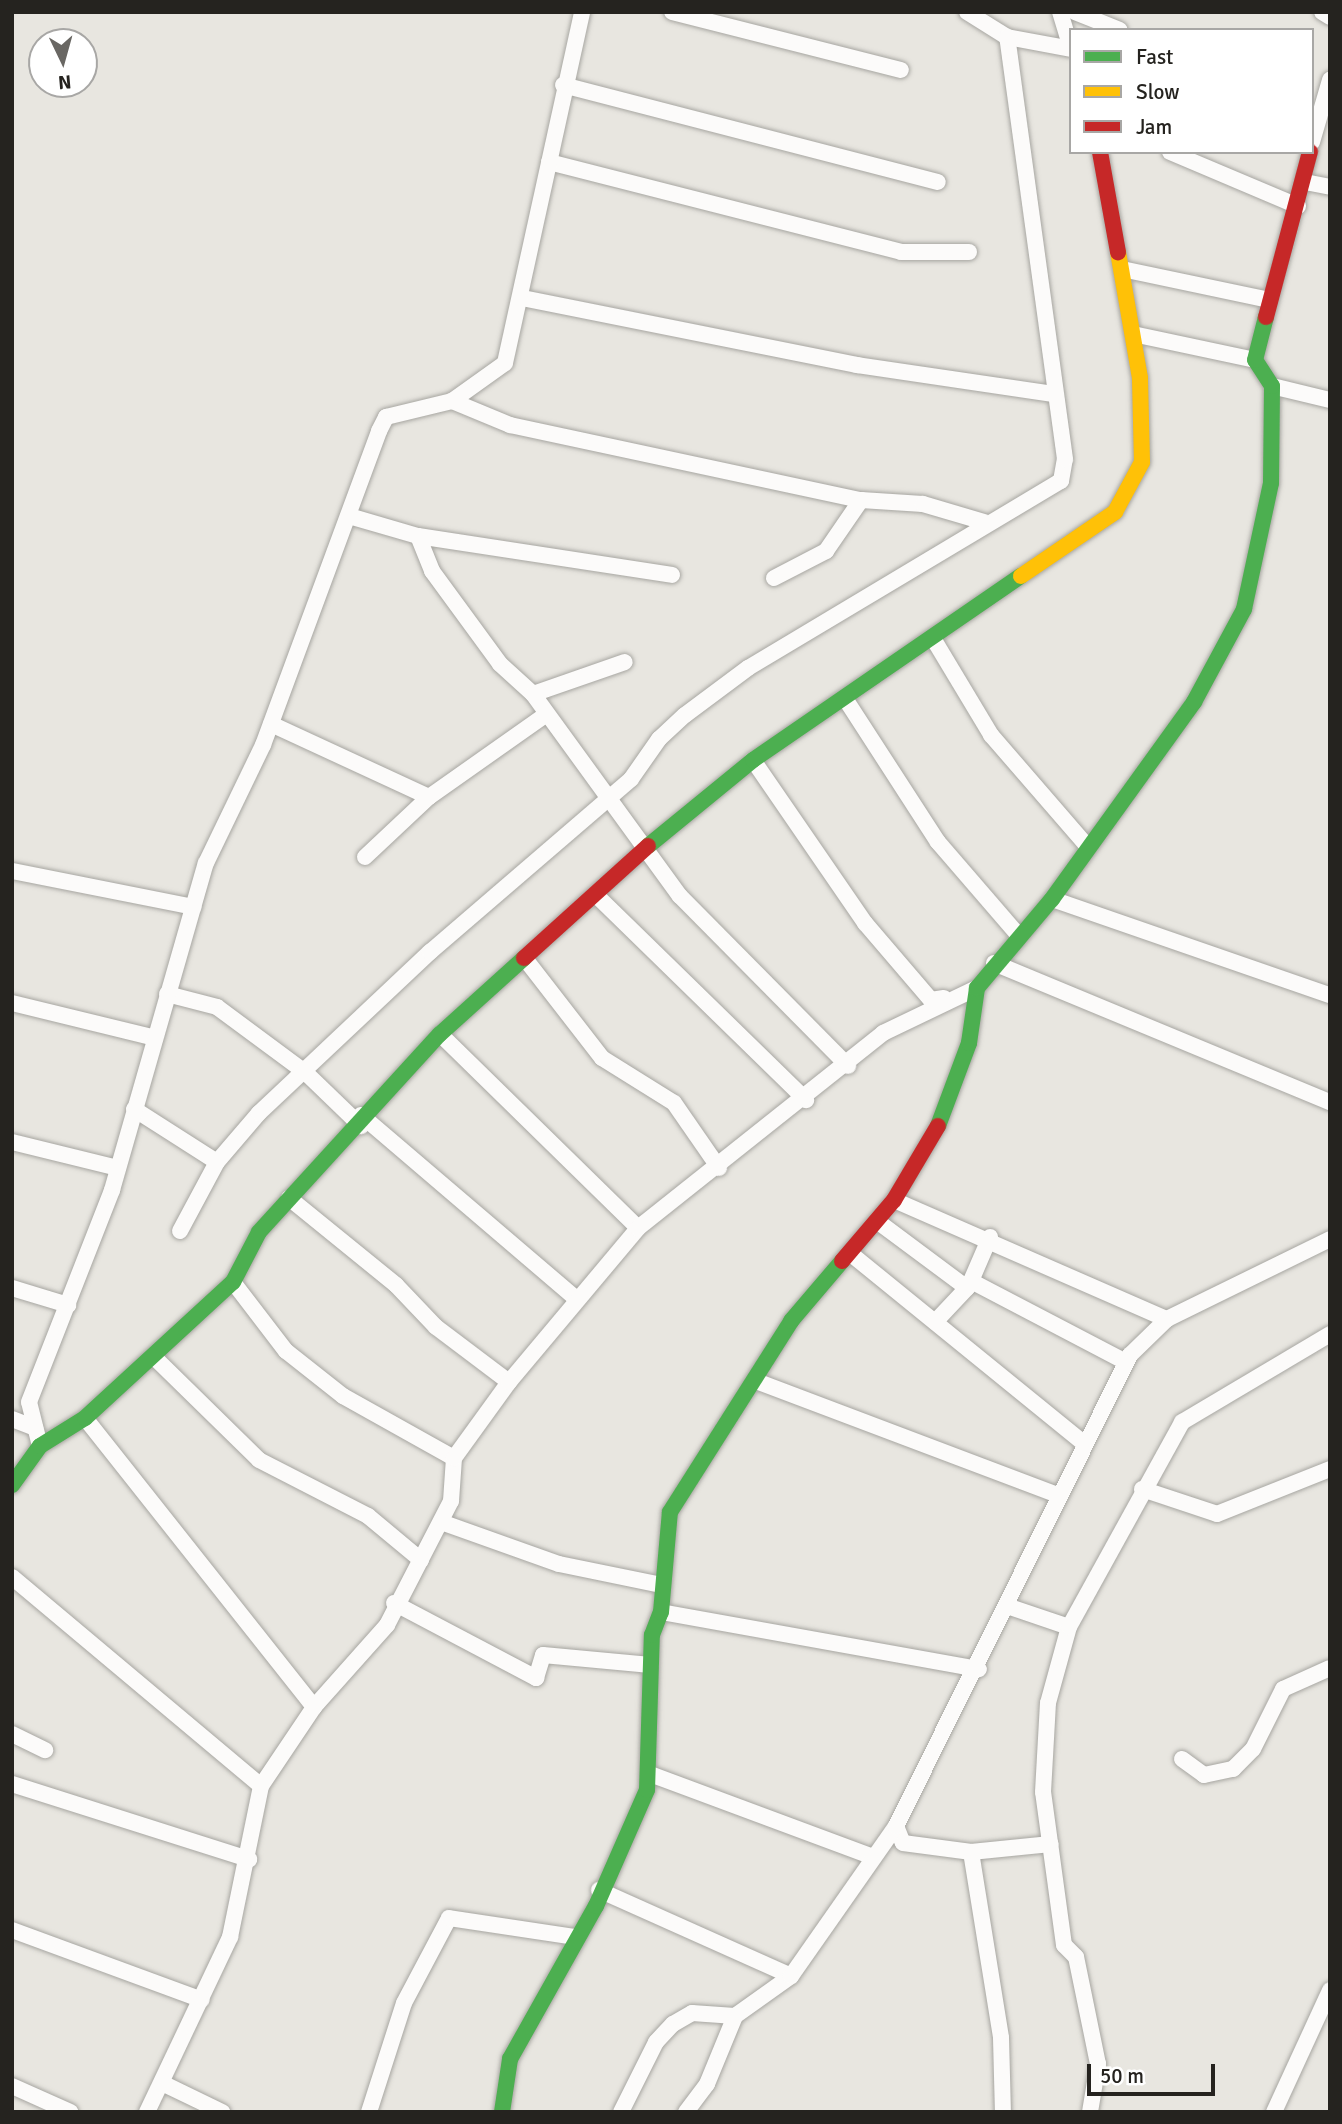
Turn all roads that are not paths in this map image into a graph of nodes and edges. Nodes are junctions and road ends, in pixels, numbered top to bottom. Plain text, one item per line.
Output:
1 (582, 12) edge
2 (672, 12) edge
3 (967, 12) edge
4 (1060, 12) edge
5 (1074, 12) edge
6 (1322, 12) edge
7 (1330, 17) edge
8 (1116, 28) edge
9 (1007, 37) junction
10 (1069, 41) edge
11 (1069, 48) edge
12 (901, 69) dead end
13 (1330, 80) edge
14 (563, 85) junction
15 (1315, 110) edge
16 (1100, 154) edge
17 (1175, 154) edge
18 (1310, 154) edge
19 (549, 162) junction
20 (938, 182) dead end
21 (1305, 182) junction
22 (1330, 187) edge
23 (1298, 206) junction
24 (969, 252) dead end
25 (1122, 269) junction
26 (522, 298) junction
27 (1269, 300) junction
28 (1133, 334) junction
29 (1255, 360) junction
30 (1272, 386) junction
31 (1054, 394) junction
32 (1330, 400) edge
33 (452, 401) junction
34 (861, 499) junction
35 (349, 516) junction
36 (984, 523) junction
37 (418, 536) junction
38 (672, 575) dead end
39 (774, 578) dead end
40 (934, 640) junction
41 (625, 662) dead end
42 (533, 694) junction
43 (846, 700) junction
44 (544, 716) junction
45 (271, 724) junction
46 (753, 760) junction
47 (429, 797) junction
48 (607, 798) junction
49 (1088, 846) junction
50 (644, 849) junction
51 (365, 857) dead end
52 (12, 871) edge
53 (598, 897) junction
54 (1052, 899) junction
55 (193, 907) junction
56 (1019, 936) junction
57 (526, 960) junction
58 (993, 963) junction
59 (976, 988) junction
60 (167, 994) junction
61 (1330, 995) edge
62 (952, 998) junction
63 (12, 1003) edge
64 (440, 1034) junction
65 (151, 1037) junction
66 (848, 1066) junction
67 (306, 1072) junction
68 (806, 1100) junction
69 (1330, 1101) edge
70 (134, 1109) junction
71 (361, 1120) junction
72 (12, 1142) edge
73 (217, 1162) junction
74 (118, 1168) junction
75 (719, 1168) junction
76 (289, 1198) junction
77 (894, 1200) junction
78 (877, 1221) junction
79 (638, 1228) junction
80 (180, 1231) dead end
81 (990, 1237) junction
82 (1330, 1239) edge
83 (851, 1254) junction
84 (233, 1282) junction
85 (969, 1285) junction
86 (12, 1288) edge
87 (575, 1298) junction
88 (68, 1305) junction
89 (1167, 1320) junction
90 (935, 1322) junction
91 (1330, 1334) edge
92 (154, 1357) junction
93 (1126, 1362) junction
94 (756, 1381) junction
95 (509, 1382) junction
96 (85, 1418) junction
97 (12, 1419) edge
98 (35, 1428) junction
99 (1082, 1442) junction
100 (40, 1446) junction
101 (454, 1458) junction
102 (1330, 1469) edge
103 (12, 1485) edge
104 (1142, 1489) junction
105 (1060, 1496) junction
106 (441, 1522) junction
107 (421, 1560) junction
108 (12, 1577) edge
109 (661, 1585) junction
110 (394, 1603) junction
111 (1007, 1606) junction
112 (661, 1612) junction
113 (1069, 1627) junction
114 (651, 1665) junction
115 (1330, 1668) edge
116 (979, 1669) junction
117 (314, 1707) junction
118 (12, 1734) edge
119 (45, 1750) dead end
120 (1182, 1759) dead end
121 (650, 1774) junction
122 (12, 1784) edge
123 (261, 1786) junction
124 (895, 1826) junction
125 (1051, 1844) junction
126 (971, 1853) junction
127 (871, 1856) junction
128 (249, 1859) junction
129 (599, 1890) junction
130 (12, 1930) edge
131 (575, 1937) junction
132 (791, 1976) junction
133 (1330, 1990) edge
134 (202, 2000) junction
135 (735, 2016) junction
136 (162, 2082) junction
137 (12, 2086) edge
138 (69, 2112) edge
139 (147, 2112) edge
140 (222, 2112) edge
141 (369, 2112) edge
142 (502, 2112) edge
143 (621, 2112) edge
144 (686, 2112) edge
145 (1003, 2112) edge
146 (1090, 2112) edge
147 (1274, 2112) edge

1 - 14 street
2 - 12 street
3 - 9 street
4 - 10 street
5 - 8 street
6 - 7 street
9 - 11 street
9 - 31 street
13 - 15 street
14 - 19 street
14 - 20 street
16 - 25 street
17 - 23 street
18 - 21 street
19 - 24 street
19 - 26 street
21 - 22 street
21 - 23 street
23 - 27 street
25 - 27 street
25 - 28 street
26 - 31 street
26 - 33 street
27 - 29 street
28 - 29 street
28 - 40 street
29 - 30 street
30 - 32 street
30 - 49 street
31 - 36 street
33 - 34 street
33 - 35 street
34 - 36 street
34 - 39 street
35 - 37 street
35 - 45 street
36 - 48 street
37 - 38 street
37 - 42 street
40 - 43 street
40 - 49 street
41 - 42 street
42 - 44 street
43 - 46 street
43 - 56 street
44 - 47 street
44 - 48 street
45 - 47 street
45 - 55 street
46 - 50 street
46 - 62 street
47 - 51 street
48 - 50 street
48 - 67 street
49 - 54 street
50 - 53 street
50 - 66 street
52 - 55 street
53 - 57 street
53 - 68 street
54 - 56 street
54 - 61 street
55 - 60 street
56 - 58 street
57 - 64 street
57 - 75 street
58 - 59 street
58 - 69 street
59 - 62 street
59 - 77 street
60 - 65 street
60 - 67 street
62 - 66 street
63 - 65 street
64 - 71 street
64 - 79 street
65 - 70 street
66 - 68 street
67 - 71 street
67 - 73 street
68 - 75 street
70 - 73 street
70 - 74 street
71 - 76 street
71 - 87 street
72 - 74 street
73 - 80 street
74 - 88 street
75 - 79 street
76 - 84 street
76 - 95 street
77 - 78 street
77 - 81 street
78 - 83 street
78 - 85 street
79 - 87 street
81 - 85 street
81 - 89 street
82 - 89 street
83 - 90 street
83 - 94 street
84 - 92 street
84 - 101 street
85 - 90 street
85 - 93 street
86 - 88 street
87 - 95 street
88 - 98 street
89 - 93 street
90 - 99 street
91 - 104 street
92 - 96 street
92 - 107 street
93 - 99 street
94 - 105 street
94 - 109 street
95 - 101 street
96 - 100 street
96 - 117 street
97 - 98 street
98 - 100 street
99 - 105 street
100 - 103 street
101 - 106 street
102 - 104 street
104 - 113 street
105 - 111 street
106 - 107 street
106 - 109 street
107 - 110 street
108 - 123 street
109 - 112 street
110 - 114 street
110 - 117 street
111 - 113 street
111 - 116 street
112 - 114 street
112 - 116 street
113 - 125 street
114 - 121 street
115 - 120 street
116 - 124 street
117 - 123 street
118 - 119 street
121 - 127 street
121 - 129 street
122 - 128 street
123 - 128 street
124 - 126 street
124 - 127 street
125 - 126 street
125 - 146 street
126 - 145 street
127 - 132 street
128 - 134 street
129 - 131 street
129 - 132 street
130 - 134 street
131 - 141 street
131 - 142 street
132 - 135 street
133 - 147 street
134 - 136 street
135 - 143 street
135 - 144 street
136 - 139 street
136 - 140 street
137 - 138 street

